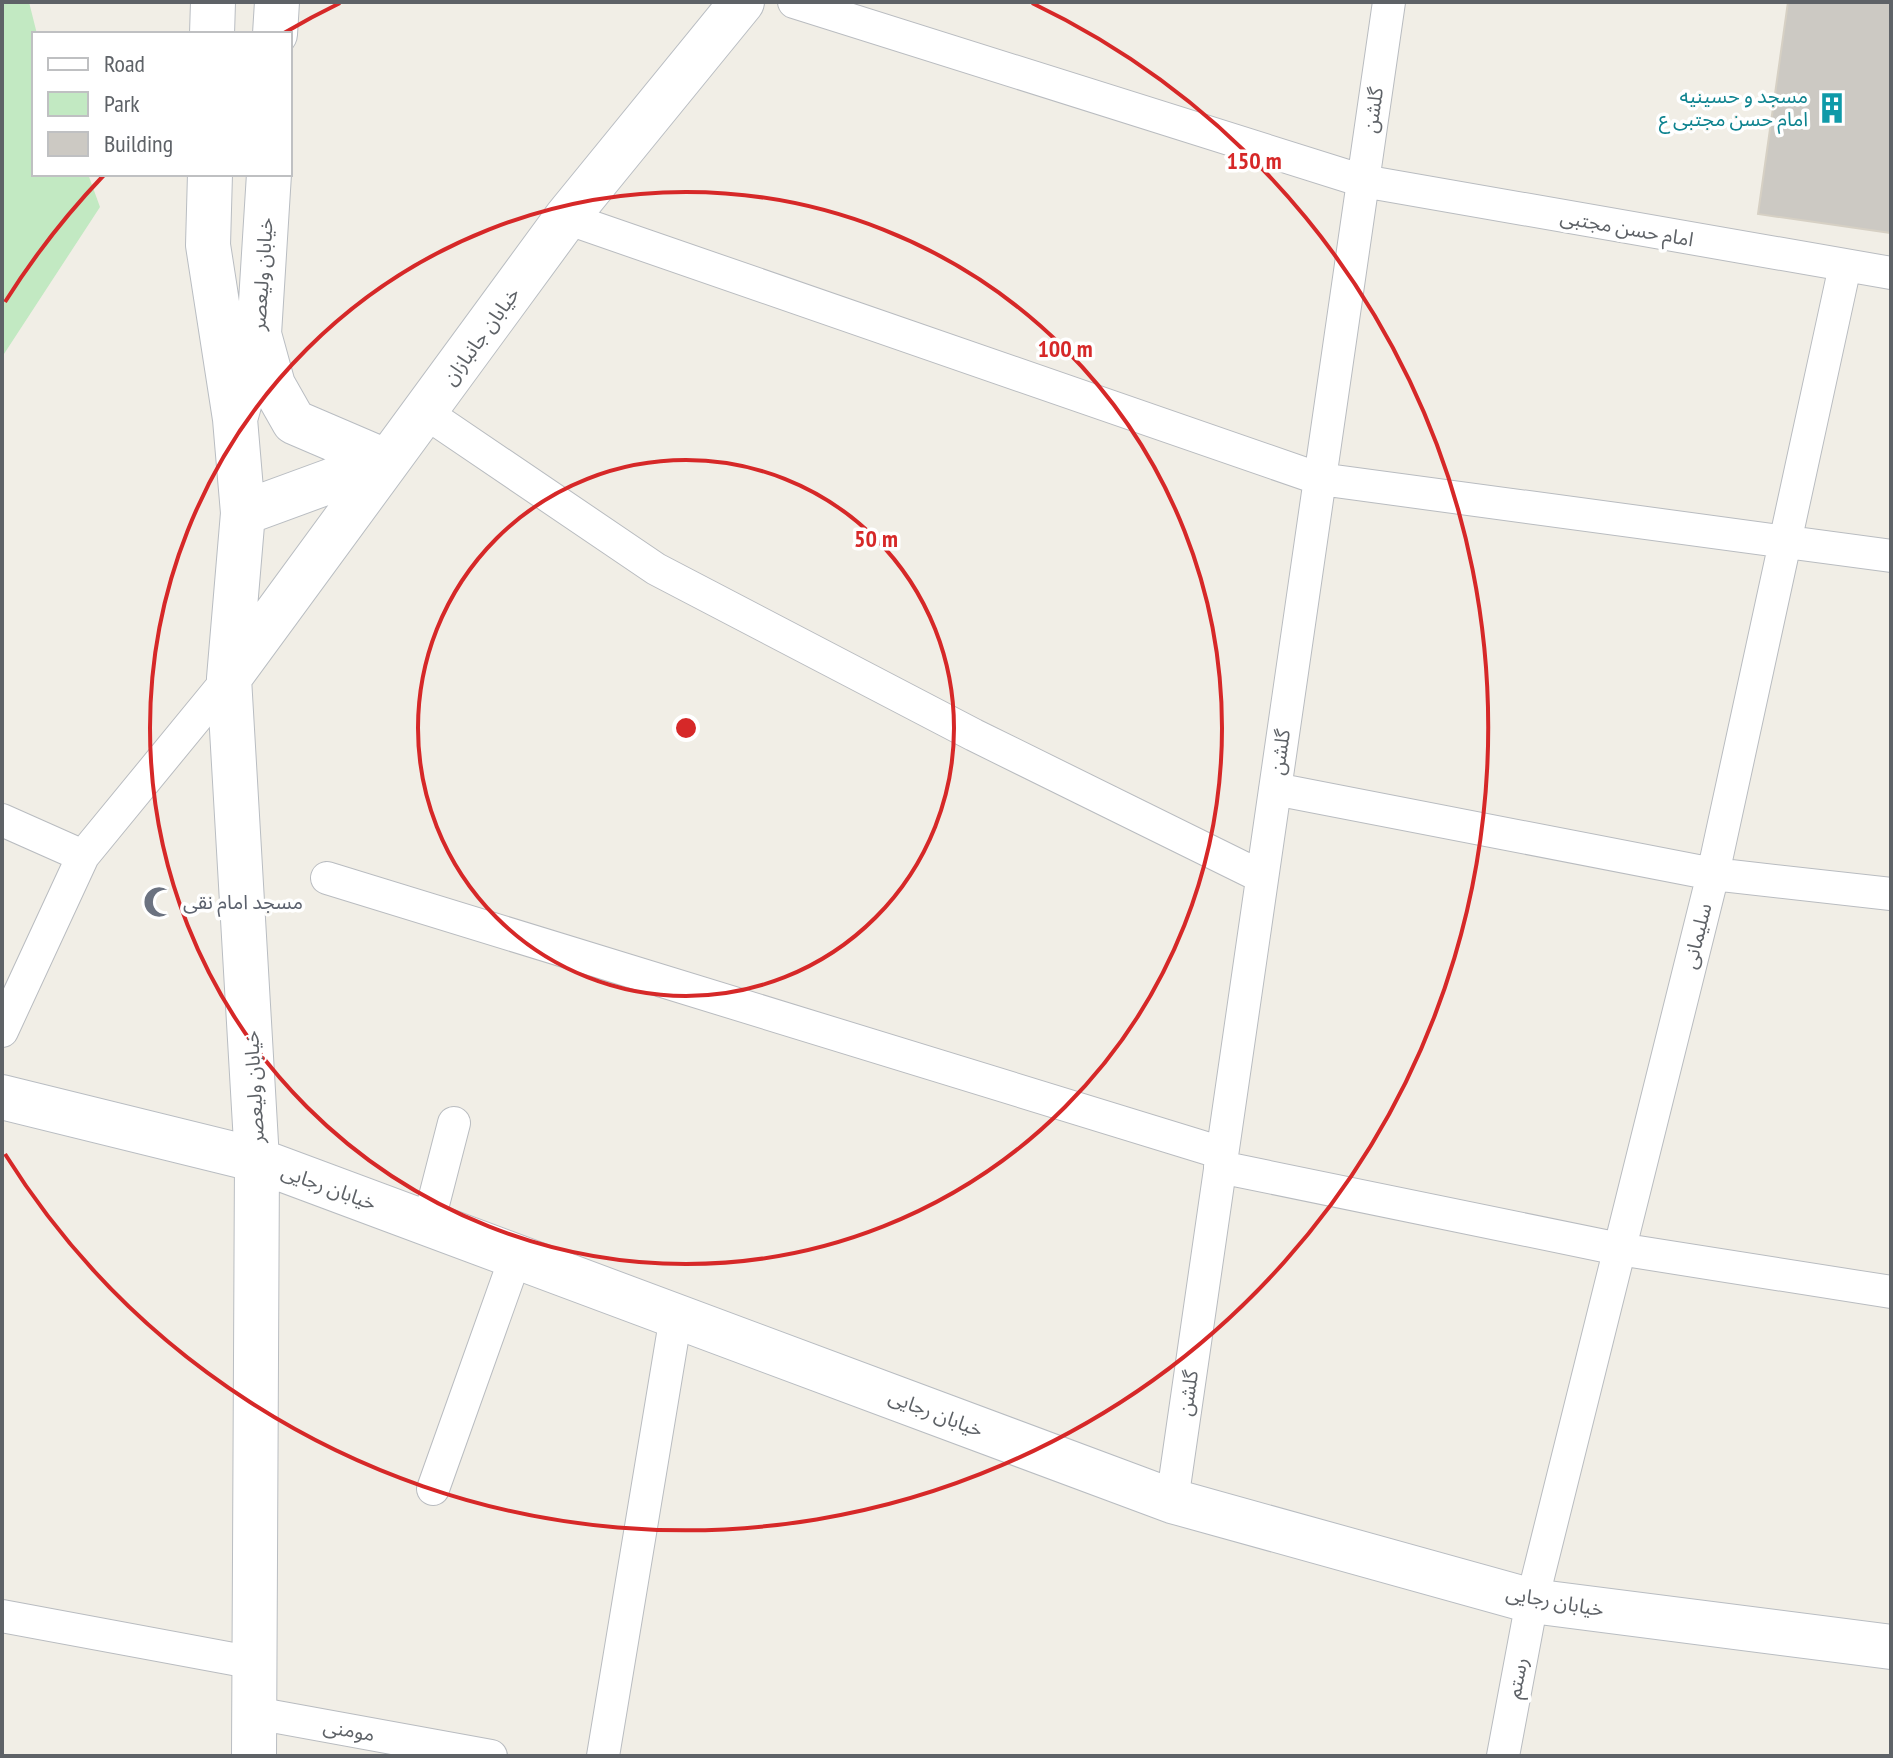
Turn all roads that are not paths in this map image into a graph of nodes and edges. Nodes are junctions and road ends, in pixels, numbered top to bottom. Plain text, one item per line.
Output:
1 (213, 2) edge
2 (277, 2) edge
3 (742, 2) edge
4 (794, 2) edge
5 (1389, 2) edge
6 (212, 32) edge
7 (275, 32) edge
8 (210, 176) edge
9 (269, 176) edge
10 (1363, 181) junction
11 (566, 218) junction
12 (1845, 266) junction
13 (1891, 273) edge
14 (259, 334) junction
15 (426, 413) junction
16 (235, 419) junction
17 (385, 461) junction
18 (1320, 479) junction
19 (243, 513) junction
20 (1786, 544) junction
21 (1891, 556) edge
22 (229, 678) junction
23 (1275, 789) junction
24 (2, 820) edge
25 (83, 856) junction
26 (1713, 874) junction
27 (1262, 877) junction
28 (327, 878) dead end
29 (1891, 894) edge
30 (2, 1031) edge
31 (2, 1097) edge
32 (454, 1123) dead end
33 (257, 1160) junction
34 (1221, 1160) junction
35 (428, 1224) junction
36 (1619, 1249) junction
37 (516, 1256) junction
38 (1891, 1292) edge
39 (676, 1316) junction
40 (433, 1489) dead end
41 (1172, 1501) junction
42 (1532, 1601) junction
43 (2, 1616) edge
44 (1891, 1647) edge
45 (255, 1663) junction
46 (255, 1713) junction
47 (254, 1756) edge
48 (491, 1756) edge
49 (603, 1756) edge
50 (1503, 1756) edge

1 - 6 street
2 - 7 street
3 - 11 street, خیابان جانبازان
4 - 10 street, امام حسن مجتبی
5 - 10 street, گلشن
8 - 16 street, خیابان ولیعصر
9 - 14 street, خیابان ولیعصر
10 - 12 street, امام حسن مجتبی
10 - 18 street, گلشن
11 - 15 street, خیابان جانبازان
11 - 18 street
12 - 13 street, امام حسن مجتبی
12 - 20 street, سلیمانی
14 - 16 street, خیابان ولیعصر
14 - 17 street
15 - 17 street, خیابان جانبازان
15 - 27 street
16 - 19 street, خیابان ولیعصر
17 - 19 street
17 - 22 street, خیابان جانبازان
18 - 20 street
18 - 23 street, گلشن
19 - 22 street, خیابان ولیعصر
20 - 21 street
20 - 26 street, سلیمانی
22 - 25 street
22 - 33 street, خیابان ولیعصر
23 - 26 street
23 - 27 street, گلشن
24 - 25 street
25 - 30 street
26 - 29 street
26 - 36 street, سلیمانی
27 - 34 street, گلشن
28 - 34 street
31 - 33 street, خیابان رجایی
32 - 35 street
33 - 35 street, خیابان رجایی
33 - 45 street, خیابان ولیعصر
34 - 36 street
34 - 41 street, گلشن
35 - 37 street, خیابان رجایی
36 - 38 street
36 - 42 street, سلیمانی
37 - 39 street, خیابان رجایی
37 - 40 street
39 - 41 street, خیابان رجایی
39 - 49 street
41 - 42 street, خیابان رجایی
42 - 44 street, خیابان رجایی
42 - 50 street, رستم
43 - 45 street
45 - 46 street, خیابان ولیعصر
46 - 47 street, خیابان ولیعصر
46 - 48 street, مومنی

